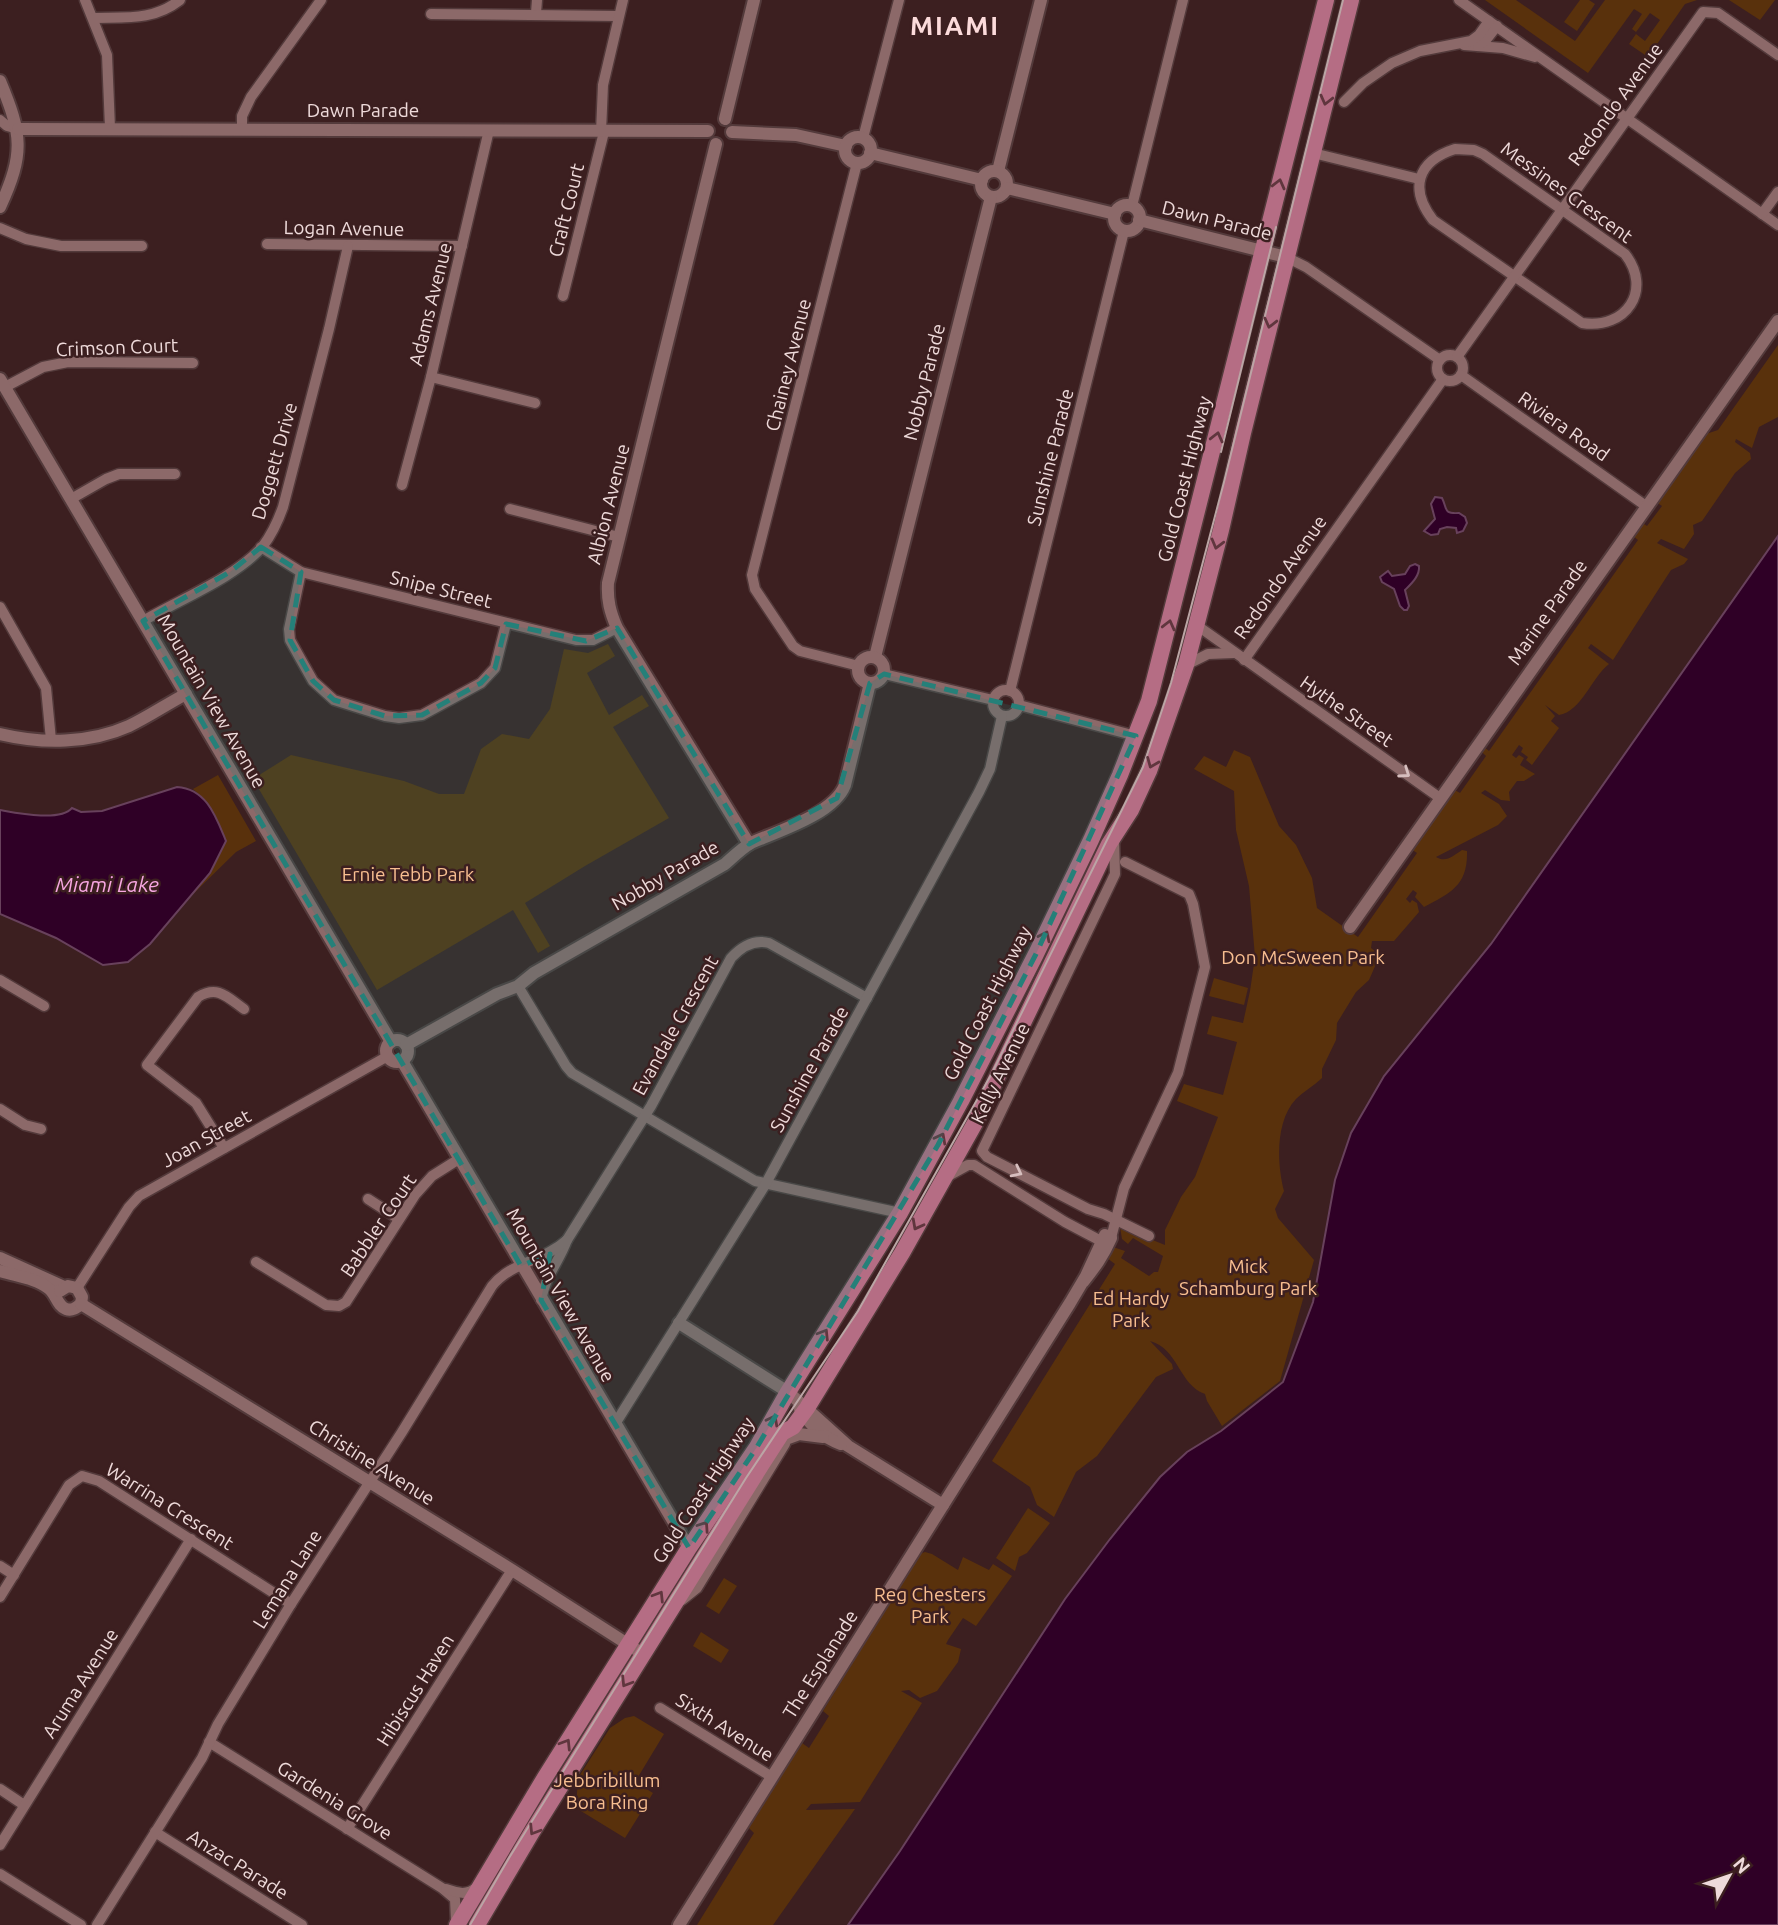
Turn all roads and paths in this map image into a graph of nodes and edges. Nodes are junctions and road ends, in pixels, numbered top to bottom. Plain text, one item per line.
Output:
1 (85, 0) edge
2 (180, 0) edge
3 (321, 0) edge
4 (537, 0) edge
5 (622, 0) edge
6 (754, 0) edge
7 (899, 0) edge
8 (1041, 0) edge
9 (1182, 0) edge
10 (1326, 0) edge
11 (1351, 0) edge
12 (1459, 0) edge
13 (536, 13) junction
14 (431, 14) dead end
15 (618, 16) junction
16 (93, 19) junction
17 (1493, 23) junction
18 (1460, 45) junction
19 (1478, 46) junction
20 (1778, 55) edge
21 (1553, 66) junction
22 (0, 81) edge
23 (1344, 102) dead end
24 (1628, 117) junction
25 (724, 119) junction
26 (0, 120) edge
27 (110, 128) junction
28 (18, 129) junction
29 (242, 129) junction
30 (489, 130) junction
31 (708, 131) junction
32 (603, 132) junction
33 (732, 132) junction
34 (863, 138) junction
35 (716, 144) junction
36 (845, 146) junction
37 (870, 153) junction
38 (1313, 153) junction
39 (857, 163) junction
40 (998, 171) junction
41 (1419, 179) junction
42 (982, 180) junction
43 (1007, 188) junction
44 (1778, 192) edge
45 (990, 197) junction
46 (1132, 206) junction
47 (0, 207) edge
48 (1561, 209) junction
49 (1115, 214) junction
50 (1762, 214) junction
51 (1139, 220) junction
52 (1778, 225) edge
53 (0, 228) edge
54 (1124, 231) junction
55 (267, 244) dead end
56 (142, 246) dead end
57 (348, 246) junction
58 (462, 246) junction
59 (1262, 251) junction
60 (1286, 257) junction
61 (1514, 277) junction
62 (563, 296) dead end
63 (1778, 321) edge
64 (1457, 358) junction
65 (1440, 360) junction
66 (193, 363) dead end
67 (1461, 375) junction
68 (430, 377) junction
69 (1443, 379) junction
70 (2, 383) edge
71 (535, 403) dead end
72 (175, 474) dead end
73 (402, 485) dead end
74 (71, 499) junction
75 (1646, 506) junction
76 (510, 509) dead end
77 (619, 537) junction
78 (261, 547) junction
79 (301, 572) junction
80 (0, 607) edge
81 (143, 621) junction
82 (506, 624) junction
83 (1195, 625) junction
84 (617, 628) junction
85 (1234, 653) junction
86 (875, 657) junction
87 (1246, 662) junction
88 (1186, 665) junction
89 (859, 666) junction
90 (884, 674) junction
91 (870, 682) junction
92 (1010, 691) junction
93 (186, 694) junction
94 (993, 700) junction
95 (1018, 705) junction
96 (1002, 716) junction
97 (0, 734) edge
98 (1136, 736) junction
99 (51, 740) junction
100 (1440, 798) junction
101 (1114, 836) junction
102 (749, 844) junction
103 (1125, 862) dead end
104 (1350, 927) dead end
105 (0, 979) edge
106 (518, 986) junction
107 (867, 998) junction
108 (44, 1006) dead end
109 (244, 1009) dead end
110 (391, 1042) junction
111 (406, 1045) junction
112 (388, 1056) junction
113 (402, 1061) junction
114 (0, 1109) edge
115 (645, 1115) junction
116 (41, 1129) dead end
117 (224, 1148) junction
118 (458, 1159) junction
119 (944, 1178) junction
120 (765, 1185) junction
121 (368, 1199) dead end
122 (900, 1213) junction
123 (399, 1219) junction
124 (1113, 1219) junction
125 (1150, 1236) dead end
126 (566, 1240) junction
127 (1106, 1240) junction
128 (0, 1258) edge
129 (256, 1262) dead end
130 (521, 1266) junction
131 (0, 1271) edge
132 (66, 1291) junction
133 (541, 1300) junction
134 (80, 1304) junction
135 (679, 1323) junction
136 (788, 1392) junction
137 (805, 1411) junction
138 (615, 1424) junction
139 (827, 1438) junction
140 (780, 1445) junction
141 (848, 1446) junction
142 (369, 1482) junction
143 (943, 1505) junction
144 (191, 1539) junction
145 (689, 1548) junction
146 (0, 1566) edge
147 (512, 1570) junction
148 (14, 1575) junction
149 (0, 1597) edge
150 (291, 1604) junction
151 (629, 1644) junction
152 (643, 1654) junction
153 (660, 1708) dead end
154 (209, 1742) junction
155 (772, 1777) junction
156 (0, 1789) edge
157 (24, 1805) junction
158 (347, 1829) junction
159 (155, 1832) junction
160 (0, 1845) edge
161 (0, 1874) edge
162 (479, 1885) junction
163 (442, 1888) junction
164 (462, 1902) junction
165 (487, 1908) junction
166 (81, 1925) edge
167 (97, 1925) edge
168 (303, 1925) edge
169 (456, 1925) edge
170 (477, 1925) edge
171 (679, 1925) edge

1 - 16 street
2 - 16 street
3 - 29 street
4 - 13 street
5 - 15 street, Craft Court
6 - 25 street
7 - 34 street
8 - 40 street
9 - 46 street
59 -> 10 highway, Gold Coast Highway
11 -> 38 highway, Gold Coast Highway
12 - 17 street
13 - 14 street
13 - 15 street
15 - 32 street, Craft Court
16 - 27 street
17 - 18 street
17 - 19 street
17 - 21 street
18 - 19 street
18 - 23 street
19 - 21 street
20 - 24 street, Redondo Avenue
21 - 24 street
22 - 28 street
24 - 48 street, Redondo Avenue
24 - 50 street
25 - 31 street
25 - 33 street
26 - 28 street
27 - 28 street, Dawn Parade
27 - 29 street, Dawn Parade
28 - 47 street
29 - 30 street, Dawn Parade
30 - 32 street, Dawn Parade
30 - 58 street, Adams Avenue
31 - 32 street, Dawn Parade
31 - 35 street
32 - 62 street, Craft Court
33 - 35 street
33 - 36 street
34 - 36 street
34 - 37 street
35 - 77 street, Albion Avenue
36 - 39 street
37 - 39 street
37 - 42 street
38 - 41 street
38 - 60 highway, Gold Coast Highway
39 - 89 street, Chainey Avenue
40 - 42 street
40 - 43 street
41 - 48 street, Messines Crescent
41 - 61 street, Messines Crescent
42 - 45 street
43 - 45 street
43 - 49 street
44 - 50 street
45 - 86 street, Nobby Parade
46 - 49 street
46 - 51 street
48 - 61 street, Redondo Avenue
48 - 61 street, Messines Crescent
49 - 54 street
50 - 52 street
51 - 54 street
51 - 59 street, Dawn Parade
53 - 56 street
54 - 92 street, Sunshine Parade
55 - 57 street, Logan Avenue
57 - 58 street, Logan Avenue
57 - 78 street, Doggett Drive
58 - 68 street, Adams Avenue
59 - 60 street, Dawn Parade
98 -> 59 highway, Gold Coast Highway
60 - 65 street
60 -> 83 highway, Gold Coast Highway
61 - 64 street, Redondo Avenue
63 - 75 street, Marine Parade
64 - 65 street
64 - 67 street
65 - 69 street
66 - 70 street, Crimson Court
67 - 69 street
67 - 75 street, Riviera Road
68 - 71 street
68 - 73 street, Adams Avenue
69 - 87 street, Redondo Avenue
70 - 74 street, Mountain View Avenue
72 - 74 street
74 - 81 street, Mountain View Avenue
75 - 100 street, Marine Parade
76 - 77 street
77 - 84 street, Albion Avenue
78 - 79 street, Snipe Street
78 - 81 street, Doggett Drive
79 - 82 street, Snipe Street
79 - 82 street
80 - 99 street
81 - 93 street, Mountain View Avenue
82 - 84 street, Snipe Street
83 - 85 street, Hythe Street
83 - 88 highway, Gold Coast Highway
84 - 102 street, Albion Avenue
85 - 87 street, Hythe Street
85 - 88 street
86 - 89 street
86 - 90 street
87 -> 100 street, Hythe Street
88 -> 101 highway, Gold Coast Highway
89 - 91 street
90 - 91 street
90 - 94 street
91 - 102 street, Nobby Parade
92 - 94 street
92 - 95 street
93 - 99 street
93 - 110 street, Mountain View Avenue
94 - 96 street
95 - 96 street
95 - 98 street
96 - 107 street, Sunshine Parade
97 - 99 street
122 -> 98 highway, Gold Coast Highway
100 - 104 street, Marine Parade
101 - 119 highway, Gold Coast Highway
101 -> 124 street, Kelly Avenue
102 - 106 street, Nobby Parade
103 - 124 street
105 - 108 street
106 - 111 street, Nobby Parade
106 - 115 street
107 - 115 street, Evandale Crescent
107 - 120 street, Sunshine Parade
109 - 117 street
110 - 111 street
110 - 112 street
111 - 113 street
112 - 113 street
112 - 117 street, Joan Street
113 - 118 street, Mountain View Avenue
114 - 116 street
115 - 120 street
115 - 126 street, Evandale Crescent
117 - 132 street, Joan Street
118 - 123 street, Babbler Court
118 - 130 street, Mountain View Avenue
119 - 127 street
119 -> 137 highway, Gold Coast Highway
120 - 122 street
120 - 135 street, Sunshine Parade
121 - 123 street
136 -> 122 highway, Gold Coast Highway
123 - 129 street, Babbler Court
124 - 125 street, Kelly Avenue
124 - 127 street
126 - 130 street, Evandale Crescent
126 - 133 street, Evandale Crescent
127 - 143 street, The Esplanade
128 - 132 street
130 - 133 street, Mountain View Avenue
130 - 142 street, Lemana Lane
131 - 132 street
132 - 134 street
132 - 134 street, Christine Avenue
133 - 138 street, Mountain View Avenue
134 - 142 street, Christine Avenue
135 - 136 street
135 - 138 street, Sunshine Parade
136 - 137 street
145 -> 136 highway, Gold Coast Highway
137 - 139 street
137 - 140 highway, Gold Coast Highway
137 - 141 street
138 - 145 street, Mountain View Avenue
139 - 140 street
139 - 141 street
140 - 152 highway, Gold Coast Highway
141 - 143 street
142 - 147 street, Christine Avenue
142 - 150 street, Lemana Lane
143 - 155 street, The Esplanade
144 - 148 street, Warrina Crescent
144 - 150 street, Warrina Crescent
144 - 157 street, Aruma Avenue
151 -> 145 highway, Gold Coast Highway
146 - 148 street
147 - 151 street, Christine Avenue
147 - 158 street, Hibiscus Haven
148 - 149 street, Warrina Crescent
150 - 154 street, Lemana Lane
151 - 152 street, Christine Avenue
162 -> 151 highway, Gold Coast Highway
152 -> 165 highway, Gold Coast Highway
153 - 155 street, Sixth Avenue
154 - 158 street, Gardenia Grove
154 - 159 street, Lemana Lane
155 - 171 street, The Esplanade
156 - 157 street
157 - 160 street, Aruma Avenue
158 - 163 street, Gardenia Grove
159 - 167 street, Lemana Lane
159 - 168 street, Anzac Parade
161 - 166 street
162 - 163 street, Gardenia Grove
162 - 164 highway, Gold Coast Highway
163 - 164 street, Gardenia Grove
164 - 165 street
164 - 169 highway, Gold Coast Highway
165 - 170 highway, Gold Coast Highway

